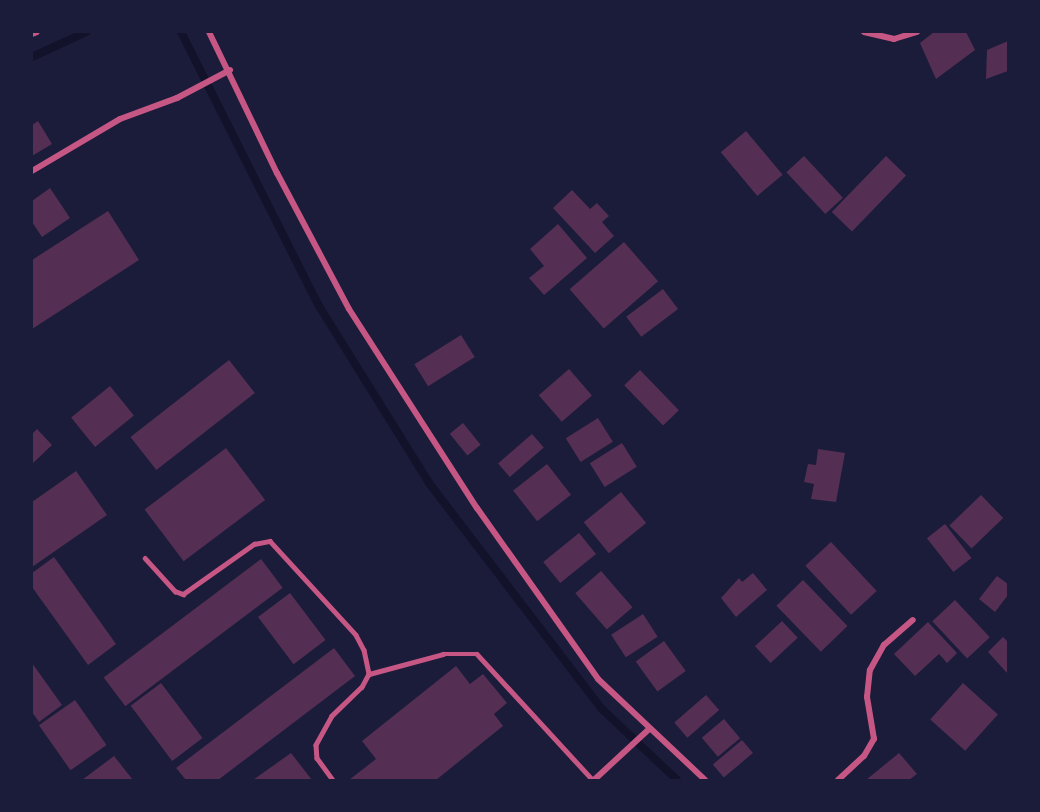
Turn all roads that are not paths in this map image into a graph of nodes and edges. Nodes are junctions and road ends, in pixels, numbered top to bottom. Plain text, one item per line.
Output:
1 (37, 32) edge
2 (209, 32) edge
3 (864, 32) edge
4 (917, 32) edge
5 (32, 34) edge
6 (230, 70) junction
7 (32, 171) edge
8 (145, 558) dead end
9 (913, 620) dead end
10 (369, 674) junction
11 (645, 732) junction
12 (333, 780) edge
13 (594, 780) edge
14 (705, 780) edge
15 (838, 780) edge

1 - 5 street
2 - 6 street
3 - 4 street
6 - 7 street
6 - 11 street
8 - 10 lane
9 - 15 street
10 - 12 lane
10 - 13 lane
11 - 13 street
11 - 14 street

